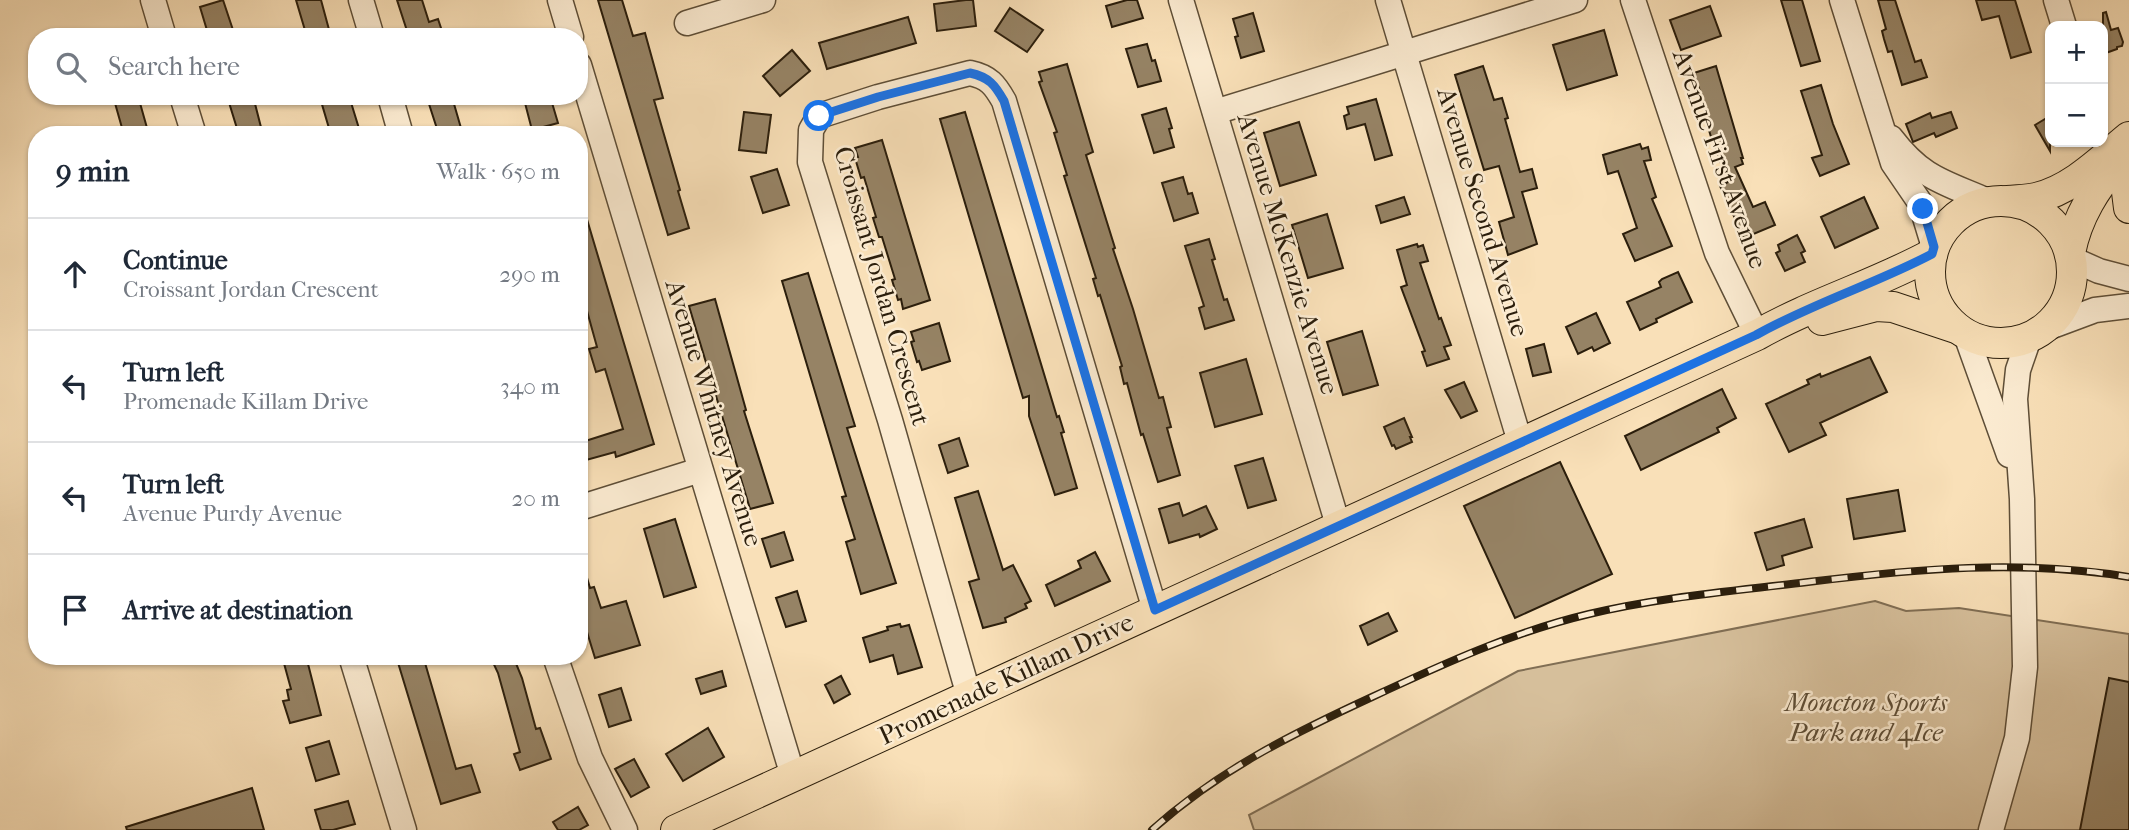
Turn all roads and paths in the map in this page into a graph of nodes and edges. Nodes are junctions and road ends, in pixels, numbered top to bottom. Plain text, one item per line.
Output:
1 (153, 0) edge
2 (361, 0) edge
3 (560, 0) edge
4 (763, 0) edge
5 (1181, 0) edge
6 (1388, 0) edge
7 (1575, 0) edge
8 (1633, 0) edge
9 (1842, 0) edge
10 (2056, 0) edge
11 (2062, 21) edge
12 (687, 23) dead end
13 (161, 28) edge
14 (369, 28) edge
15 (568, 28) edge
16 (1405, 54) junction
17 (588, 95) edge
18 (185, 105) edge
19 (393, 105) edge
20 (1215, 113) junction
21 (1878, 121) junction
22 (191, 126) edge
23 (398, 126) edge
24 (2129, 137) edge
25 (2114, 155) edge
26 (1998, 201) junction
27 (2129, 208) edge
28 (1933, 250) junction
29 (2071, 256) junction
30 (2129, 279) edge
31 (2129, 306) edge
32 (1961, 331) junction
33 (2037, 334) junction
34 (1756, 335) junction
35 (1520, 442) junction
36 (700, 470) junction
37 (2022, 499) junction
38 (588, 505) edge
39 (1338, 525) junction
40 (1155, 610) junction
41 (354, 665) edge
42 (558, 665) edge
43 (969, 696) junction
44 (793, 776) junction
45 (404, 830) edge
46 (625, 830) edge
47 (676, 830) edge
48 (1991, 830) edge

1 - 13 street
2 - 14 street
3 - 15 street
4 - 12 street
5 - 20 street, Avenue McKenzie Avenue
6 - 16 street, Avenue Second Avenue
7 - 16 street
8 - 34 street, Avenue First Avenue
9 - 21 street
10 - 11 street
16 - 20 street
16 - 35 street, Avenue Second Avenue
17 - 36 street, Avenue Whitney Avenue
18 - 22 street
19 - 23 street
20 - 39 street, Avenue McKenzie Avenue
21 - 26 street
21 - 28 street
24 - 25 main road
25 - 26 main road
25 - 27 main road
25 - 29 main road
26 - 28 main road
26 - 29 main road
28 - 32 main road
28 - 34 main road, Promenade Killam Drive
29 - 30 street
29 - 33 main road
31 - 33 street
32 - 33 main road
32 - 34 main road, Promenade Killam Drive
32 - 37 street
33 - 37 street
34 - 35 main road, Promenade Killam Drive
35 - 39 main road, Promenade Killam Drive
36 - 38 street
36 - 44 street, Avenue Whitney Avenue
37 - 48 street
39 - 40 main road, Promenade Killam Drive
40 - 43 main road, Promenade Killam Drive
40 - 43 street, Croissant Jordan Crescent
41 - 45 street
42 - 46 street
43 - 44 main road, Promenade Killam Drive
44 - 47 main road, Promenade Killam Drive

